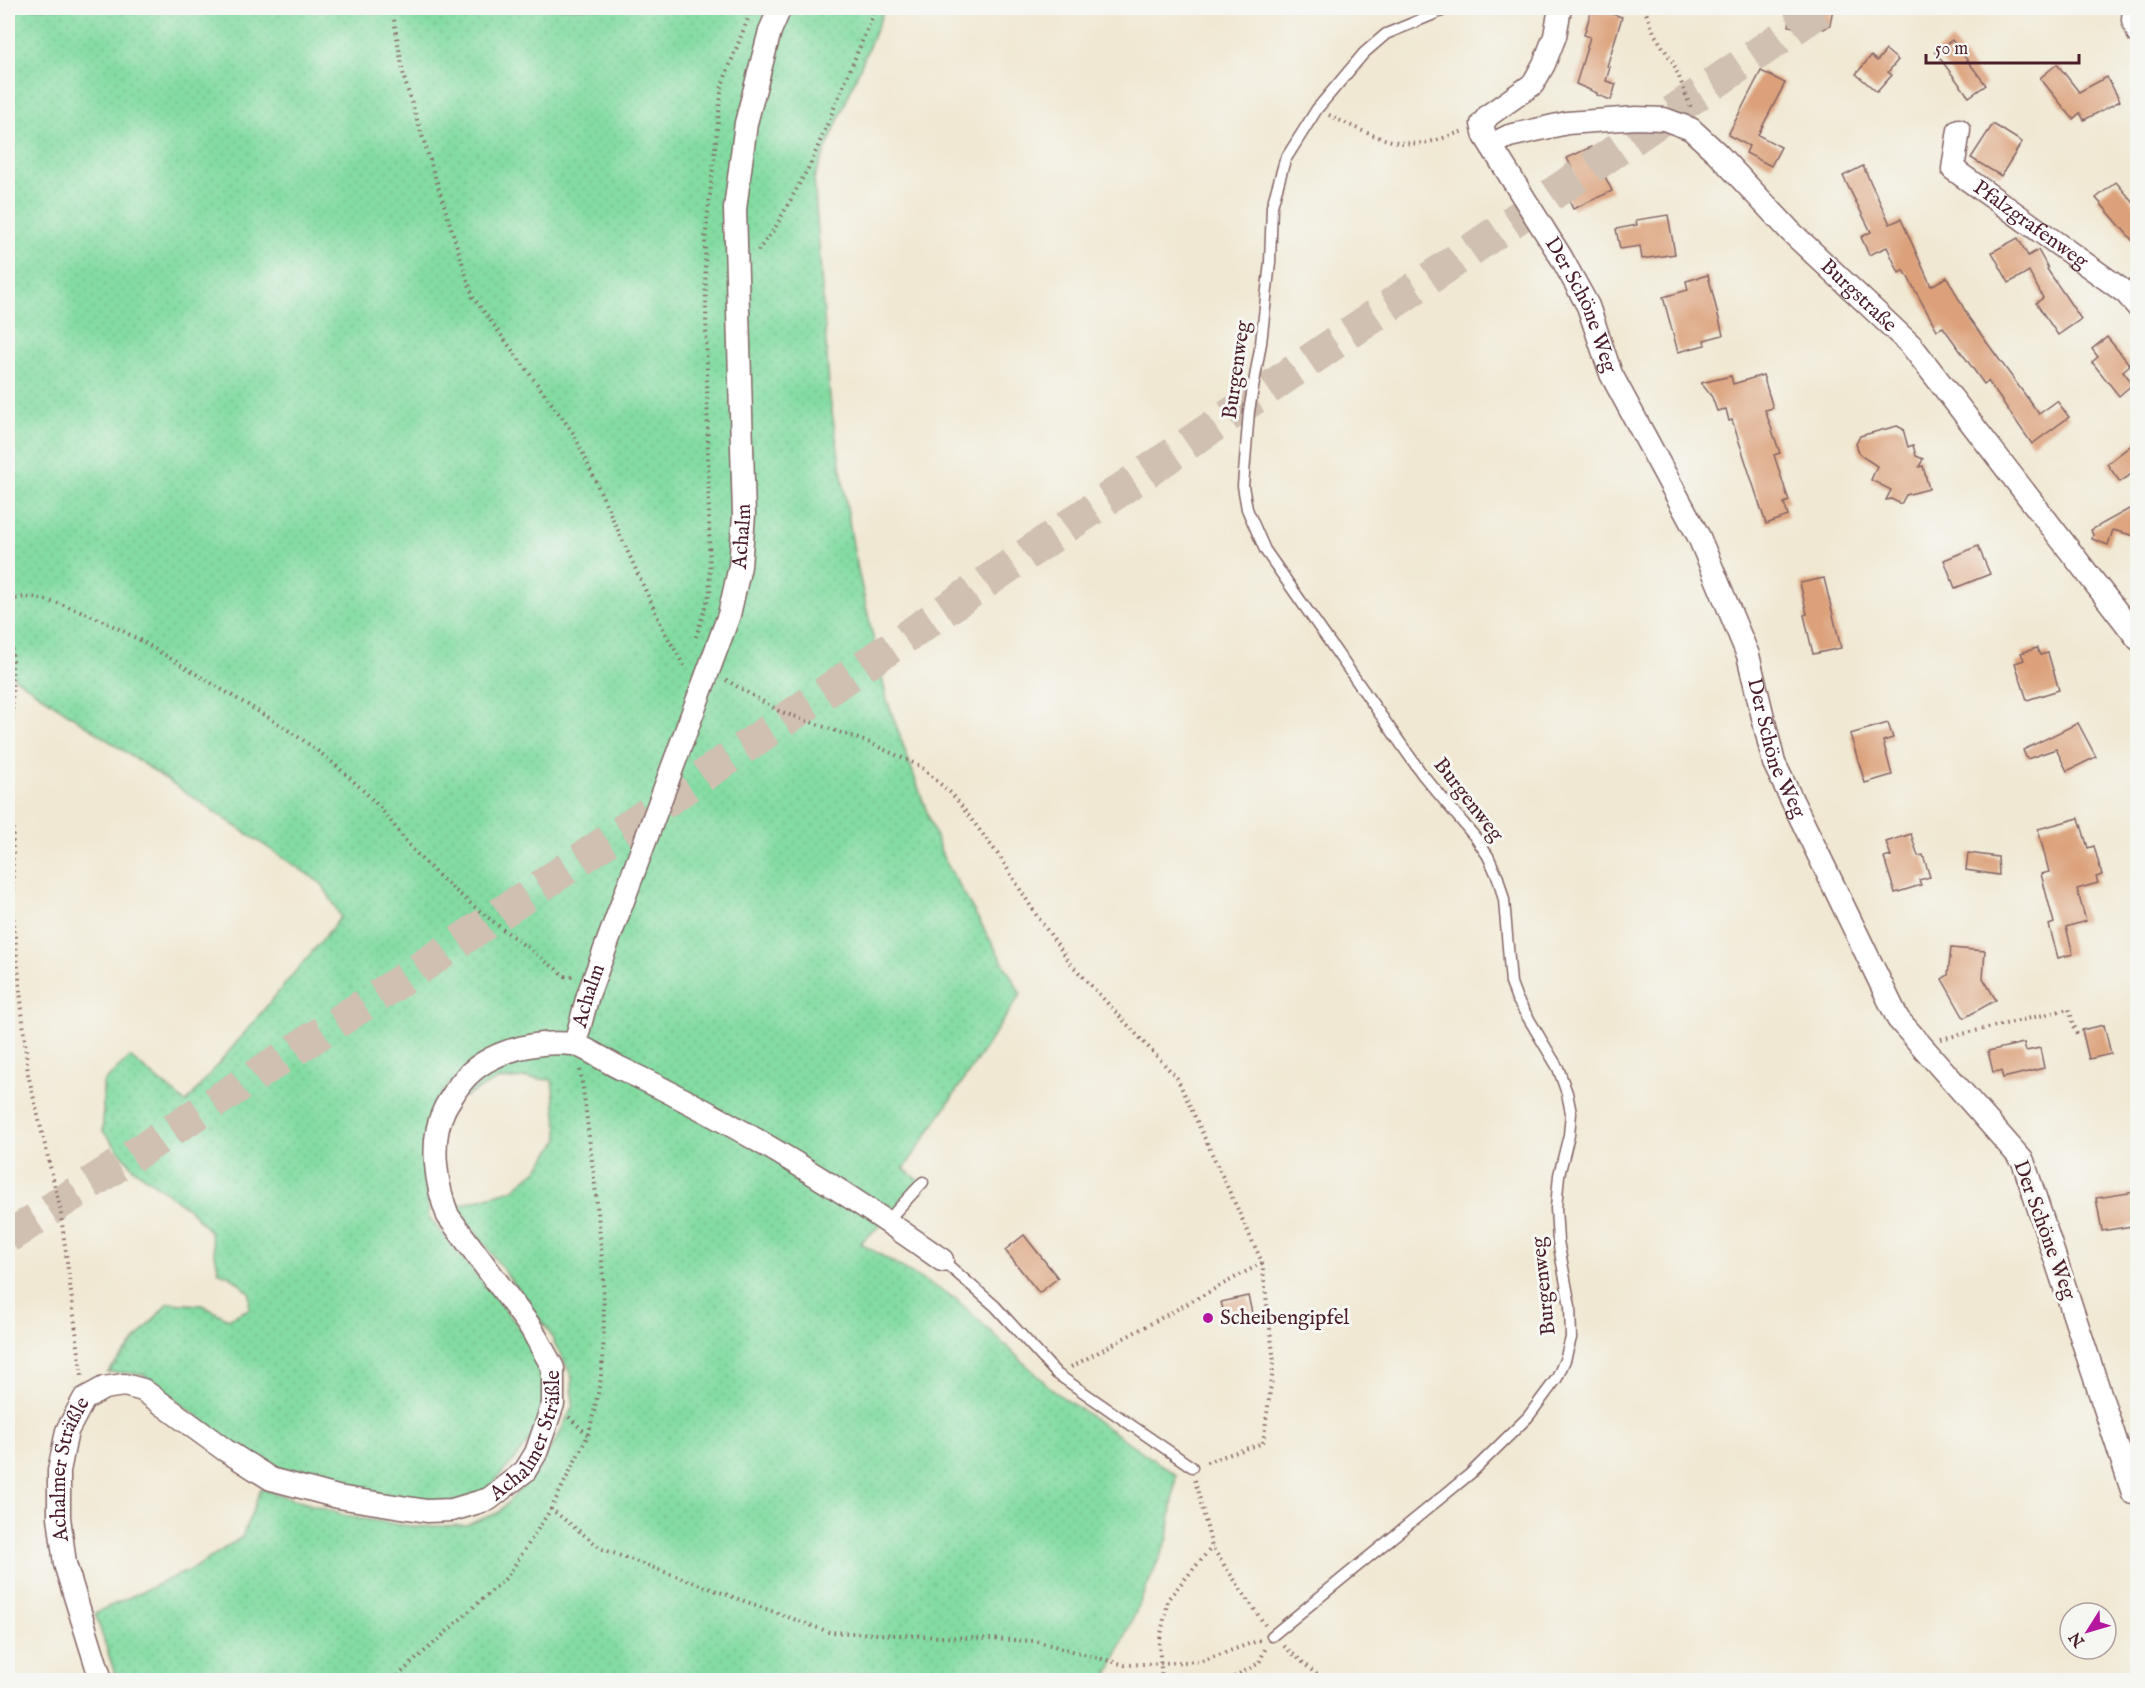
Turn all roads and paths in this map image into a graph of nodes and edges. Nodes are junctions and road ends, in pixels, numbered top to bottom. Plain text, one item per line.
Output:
1 (392, 8) edge
2 (752, 8) edge
3 (780, 8) edge
4 (876, 8) edge
5 (1449, 8) edge
6 (1560, 8) edge
7 (1644, 8) edge
8 (2134, 8) edge
9 (2138, 33) edge
10 (1340, 120) dead end
11 (1690, 129) junction
12 (1959, 130) dead end
13 (1464, 132) dead end
14 (1491, 146) junction
15 (737, 270) junction
16 (2138, 307) edge
17 (9, 597) edge
18 (2138, 639) edge
19 (693, 646) dead end
20 (690, 656) dead end
21 (710, 671) junction
22 (576, 976) dead end
23 (2077, 1035) dead end
24 (1920, 1043) junction
25 (575, 1044) junction
26 (923, 1182) dead end
27 (888, 1221) junction
28 (942, 1260) joint
29 (1262, 1262) junction
30 (1057, 1374) junction
31 (84, 1399) junction
32 (553, 1404) junction
33 (588, 1435) junction
34 (1192, 1467) junction
35 (2138, 1494) edge
36 (550, 1509) junction
37 (1212, 1547) junction
38 (1272, 1636) junction
39 (1160, 1663) junction
40 (101, 1680) edge
41 (393, 1680) edge
42 (1162, 1680) edge
43 (1229, 1680) edge
44 (1323, 1680) edge

1 - 20 path
2 - 19 path
3 - 15 street, Achalm
4 - 15 path
5 - 38 lane, Burgenweg
6 - 14 street, Der Schöne Weg
7 - 11 path
8 - 9 street
10 - 13 path
11 - 14 street, Burgstraße
11 - 18 street, Burgstraße
12 - 16 street, Pfalzgrafenweg
14 - 24 street, Der Schöne Weg
15 - 21 street, Achalm
17 - 22 path
17 - 31 path
21 - 25 street, Achalm
21 - 29 path
23 - 24 path
24 - 35 street, Der Schöne Weg
25 - 27 street
25 - 32 street, Achalmer Sträßle
25 - 33 path
26 - 27 lane
27 - 28 street
28 - 30 lane
29 - 30 path
29 - 34 path
30 - 34 lane
31 - 32 street, Achalmer Sträßle
31 - 40 street, Achalmer Sträßle
32 - 33 path
33 - 36 path
34 - 37 path
36 - 39 path
36 - 41 path
37 - 38 path
37 - 39 path
38 - 39 path
38 - 43 path
38 - 44 path
39 - 42 path

